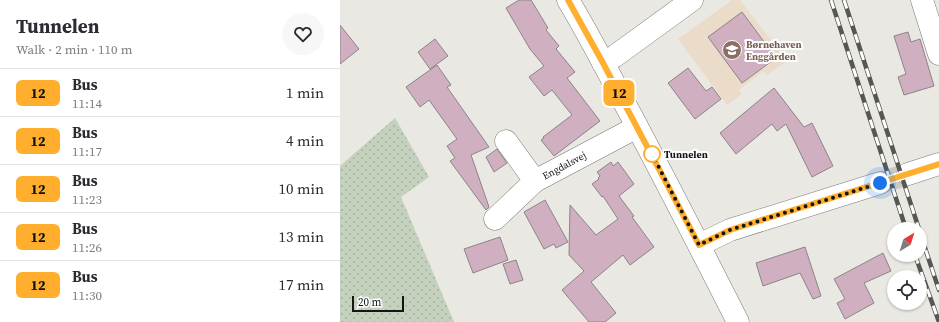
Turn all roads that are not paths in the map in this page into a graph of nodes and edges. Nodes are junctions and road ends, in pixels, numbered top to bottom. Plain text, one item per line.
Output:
1 (568, 0) edge
2 (692, 0) edge
3 (922, 0) edge
4 (939, 54) edge
5 (603, 63) junction
6 (637, 127) junction
7 (506, 141) dead end
8 (939, 164) edge
9 (908, 174) tunnel mouth
10 (535, 181) junction
11 (871, 186) tunnel mouth
12 (494, 219) dead end
13 (699, 245) junction
14 (738, 322) edge

1 - 5 street
2 - 5 street
3 - 4 street
5 - 6 street
6 - 10 street, Engdalsvej
6 - 13 street
7 - 10 street, Engdalsvej
8 - 9 street
10 - 12 street
11 - 13 street
13 - 14 street

